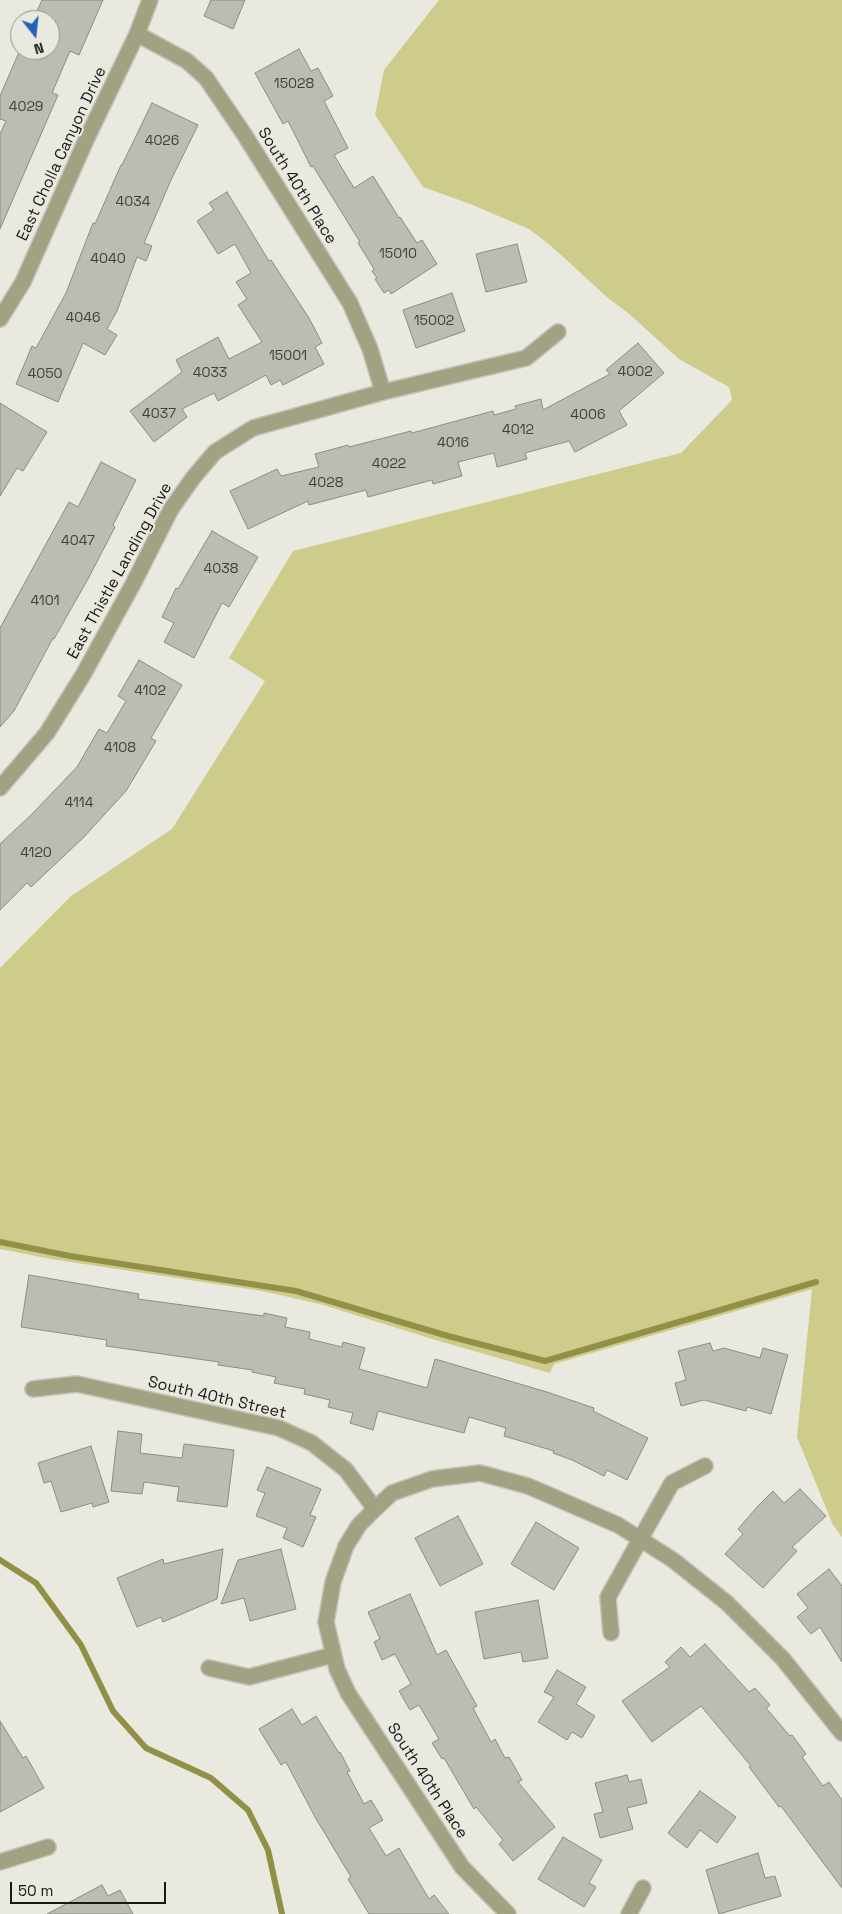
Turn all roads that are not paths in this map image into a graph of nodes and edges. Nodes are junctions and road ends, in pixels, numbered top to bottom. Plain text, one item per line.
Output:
1 (150, 0) edge
2 (136, 34) junction
3 (0, 319) edge
4 (558, 332) dead end
5 (383, 392) junction
6 (0, 788) edge
7 (33, 1389) dead end
8 (705, 1466) dead end
9 (375, 1510) junction
10 (640, 1540) junction
11 (611, 1633) dead end
12 (333, 1655) junction
13 (209, 1668) dead end
14 (842, 1733) edge
15 (48, 1847) dead end
16 (0, 1862) edge
17 (643, 1888) dead end
18 (508, 1914) edge
19 (629, 1914) edge

1 - 2 street, East Cholla Canyon Drive
2 - 3 street, East Cholla Canyon Drive
2 - 5 street, South 40th Place
4 - 5 street, East Thistle Landing Drive
5 - 6 street, East Thistle Landing Drive
7 - 9 street, South 40th Street
8 - 10 street
9 - 10 street
9 - 12 street, South 40th Place
10 - 11 street
10 - 14 street
12 - 13 street
12 - 18 street, South 40th Place
15 - 16 street
17 - 19 street

